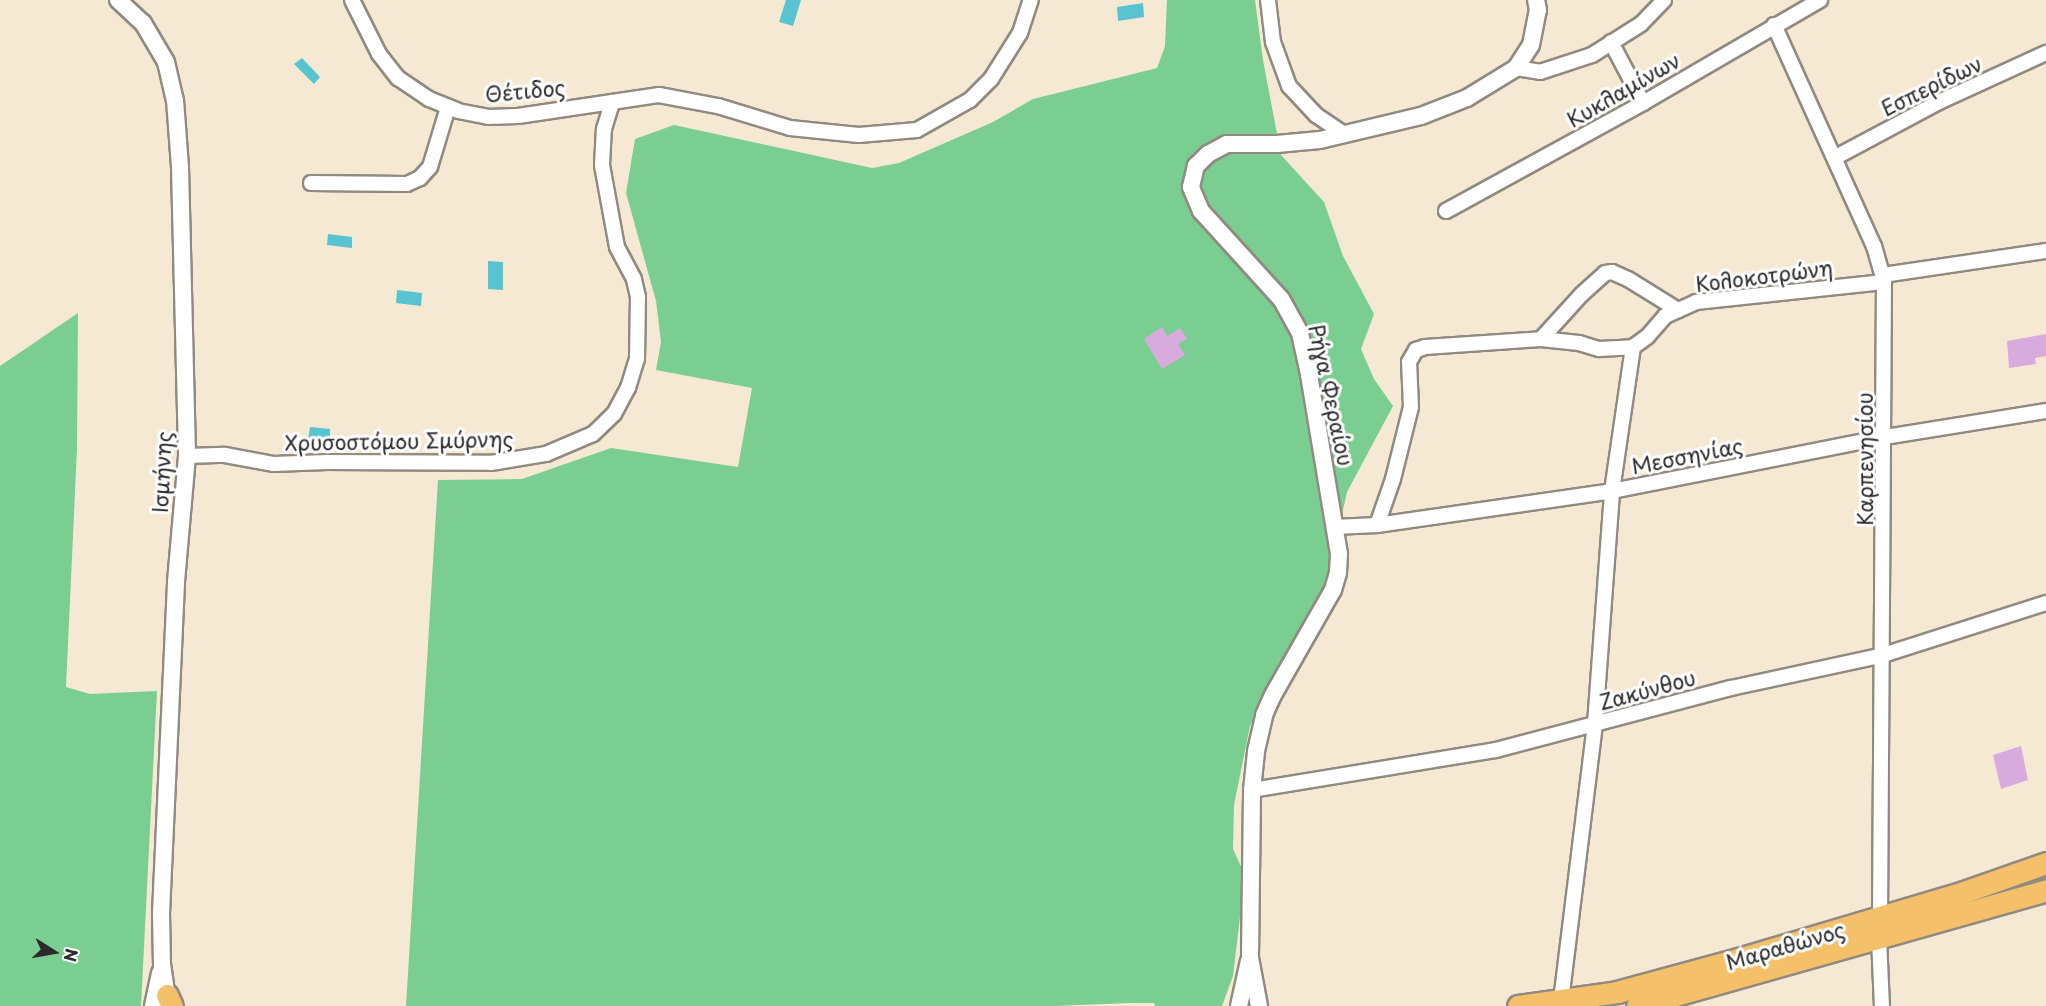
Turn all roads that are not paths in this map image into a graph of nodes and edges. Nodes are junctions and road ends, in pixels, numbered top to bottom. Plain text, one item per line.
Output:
1 (118, 0) edge
2 (352, 0) edge
3 (1031, 0) edge
4 (1268, 0) edge
5 (1536, 0) edge
6 (1664, 0) edge
7 (1820, 0) edge
8 (1774, 25) junction
9 (1611, 42) junction
10 (2046, 53) edge
11 (1516, 68) junction
12 (612, 102) junction
13 (1643, 103) junction
14 (448, 107) junction
15 (1344, 134) junction
16 (1836, 157) junction
17 (310, 183) dead end
18 (1446, 212) dead end
19 (2046, 251) edge
20 (1884, 278) junction
21 (1678, 310) junction
22 (1541, 339) junction
23 (1634, 347) junction
24 (2046, 411) edge
25 (1885, 437) junction
26 (187, 456) junction
27 (1612, 491) junction
28 (1377, 525) junction
29 (1334, 527) junction
30 (2046, 603) edge
31 (1883, 655) junction
32 (1595, 724) junction
33 (1252, 790) junction
34 (2046, 863) edge
35 (2046, 890) edge
36 (1880, 927) junction
37 (1250, 958) junction
38 (1561, 1001) junction
39 (165, 1003) edge
40 (1239, 1006) edge
41 (1259, 1006) edge
42 (1518, 1006) edge
43 (1637, 1006) edge
44 (1882, 1006) edge

1 - 26 street, Ισμήνης
2 - 14 street, Θέτιδος
3 - 12 street
4 - 15 street
5 - 11 street, Ρήγα Φεραίου
6 - 9 street
7 - 8 street, Κυκλαμίνων
8 - 13 street, Κυκλαμίνων
8 - 16 street, Καρπενησίου
9 - 11 street
9 - 13 street
10 - 16 street, Εσπερίδων
11 - 15 street, Ρήγα Φεραίου
12 - 14 street, Θέτιδος
12 - 26 street, Χρυσοστόμου Σμύρνης
13 - 18 street, Κυκλαμίνων
14 - 17 street
15 - 29 street, Ρήγα Φεραίου
16 - 20 street, Καρπενησίου
19 - 20 street, Κολοκοτρώνη
20 - 21 street, Κολοκοτρώνη
20 - 25 street, Καρπενησίου
21 - 22 street
21 - 23 street, Κολοκοτρώνη
22 - 23 street
22 - 28 street
23 - 27 street
24 - 25 street, Μεσσηνίας
25 - 27 street, Μεσσηνίας
25 - 31 street, Καρπενησίου
26 - 39 street, Ισμήνης
27 - 28 street, Μεσσηνίας
27 - 32 street
28 - 29 street, Μεσσηνίας
29 - 33 street, Ρήγα Φεραίου
30 - 31 street, Ζακύνθου
31 - 32 street, Ζακύνθου
31 - 36 street, Καρπενησίου
32 - 33 street, Ζακύνθου
32 - 38 street
33 - 37 street, Ρήγα Φεραίου
34 - 36 main road, Μαραθώνος
35 - 36 main road, Μαραθώνος
36 - 38 main road, Μαραθώνος
36 - 43 main road, Μαραθώνος
36 - 44 street, Καρπενησίου
37 - 40 street
37 - 41 street
38 - 42 main road, Μαραθώνος

